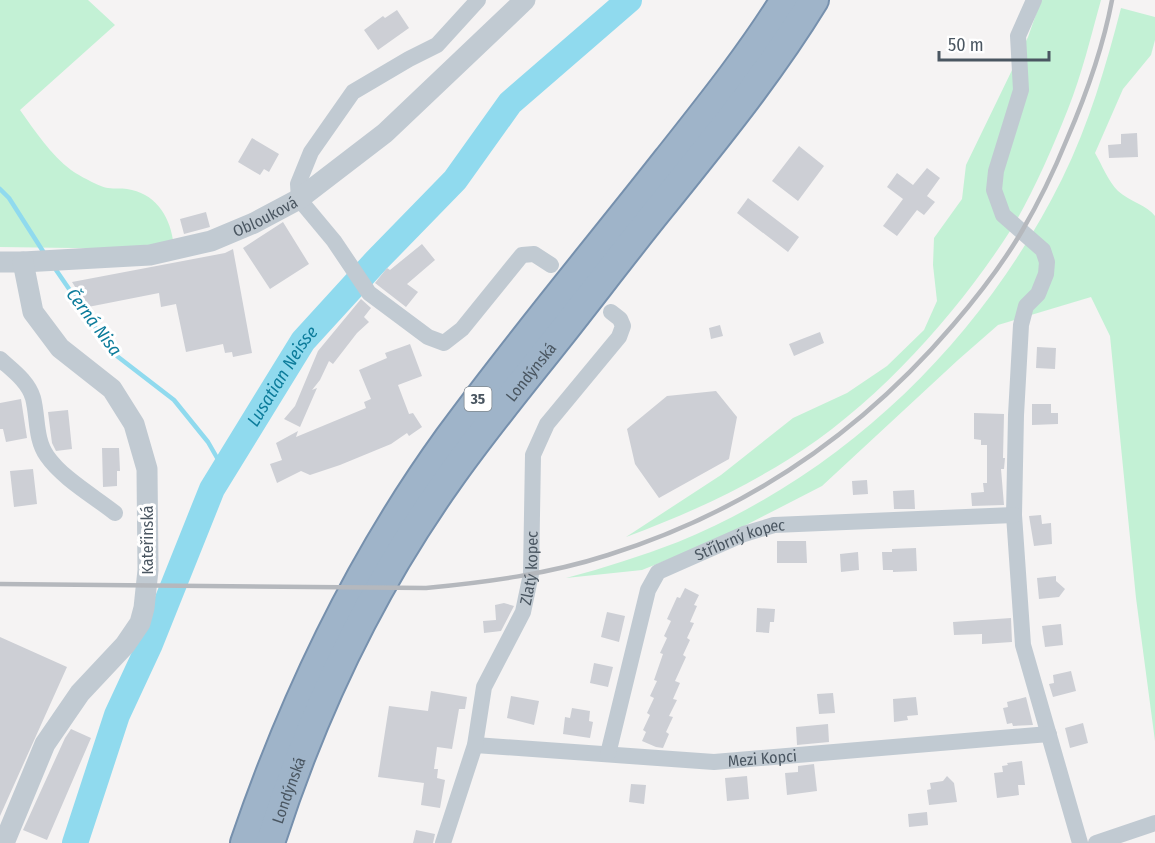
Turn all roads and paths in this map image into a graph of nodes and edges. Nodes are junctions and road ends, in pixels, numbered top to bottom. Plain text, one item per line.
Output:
1 (478, 0) edge
2 (525, 0) edge
3 (785, 0) edge
4 (814, 0) edge
5 (1034, 0) edge
6 (299, 199) junction
7 (0, 262) edge
8 (23, 262) junction
9 (551, 265) dead end
10 (611, 312) dead end
11 (0, 359) edge
12 (115, 513) dead end
13 (1014, 515) junction
14 (1049, 734) junction
15 (475, 745) junction
16 (608, 754) junction
17 (1155, 823) edge
18 (4, 843) edge
19 (245, 843) edge
20 (270, 843) edge
21 (443, 843) edge
22 (1080, 843) edge
23 (1096, 843) edge

1 - 6 street, Oblouková
2 - 6 street
3 - 19 highway, Londýnská / 35
4 - 20 highway, Londýnská / 35
5 - 13 street
6 - 8 street, Oblouková
6 - 9 street
7 - 8 street
8 - 18 street, Kateřinská
10 - 15 street, Zlatý kopec
11 - 12 street, Kateřinská
13 - 14 street
13 - 16 street, Stříbrný kopec
14 - 16 street, Mezi Kopci
14 - 22 street
15 - 16 street, Mezi Kopci
15 - 21 street, Zlatý kopec
17 - 23 street

